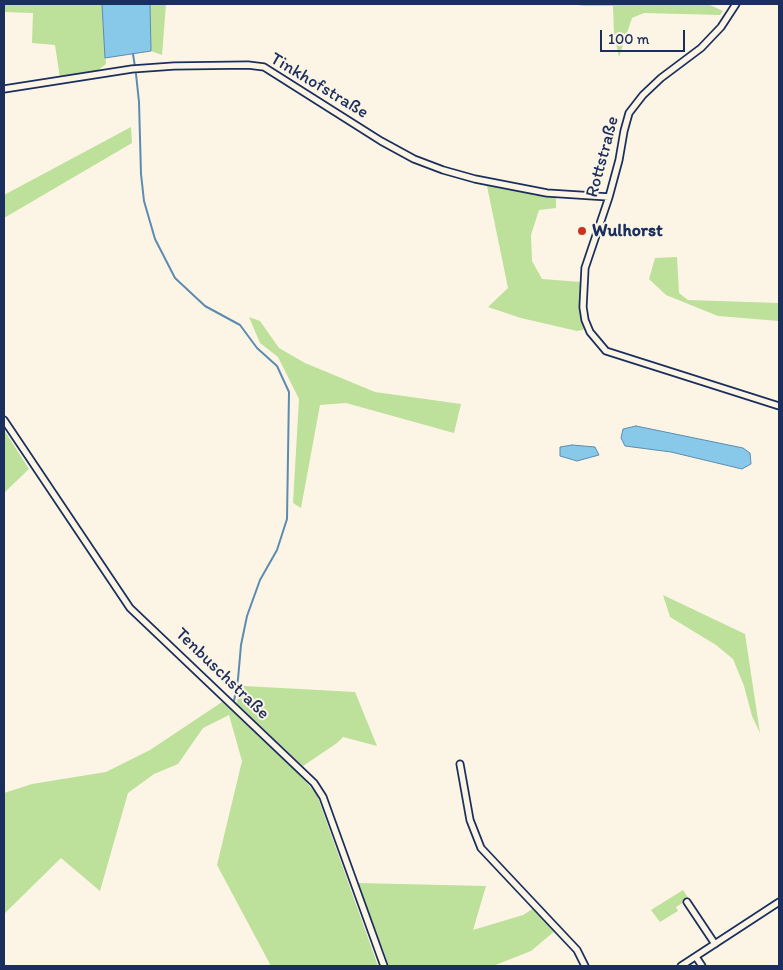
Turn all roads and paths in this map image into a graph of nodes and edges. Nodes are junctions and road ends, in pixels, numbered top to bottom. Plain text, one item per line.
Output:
1 (736, 4) edge
2 (4, 89) edge
3 (609, 198) junction
4 (779, 406) edge
5 (4, 420) edge
6 (460, 764) dead end
7 (687, 902) dead end
8 (779, 902) edge
9 (715, 944) junction
10 (696, 957) junction
11 (384, 966) edge
12 (585, 966) edge
13 (681, 966) edge
14 (702, 966) edge

1 - 3 street, Rottstraße
2 - 3 street, Tinkhofstraße
3 - 4 street, Rottstraße
5 - 11 street, Tenbuschstraße
6 - 12 street
7 - 9 street
8 - 9 street
9 - 10 street
10 - 13 street
10 - 14 street

